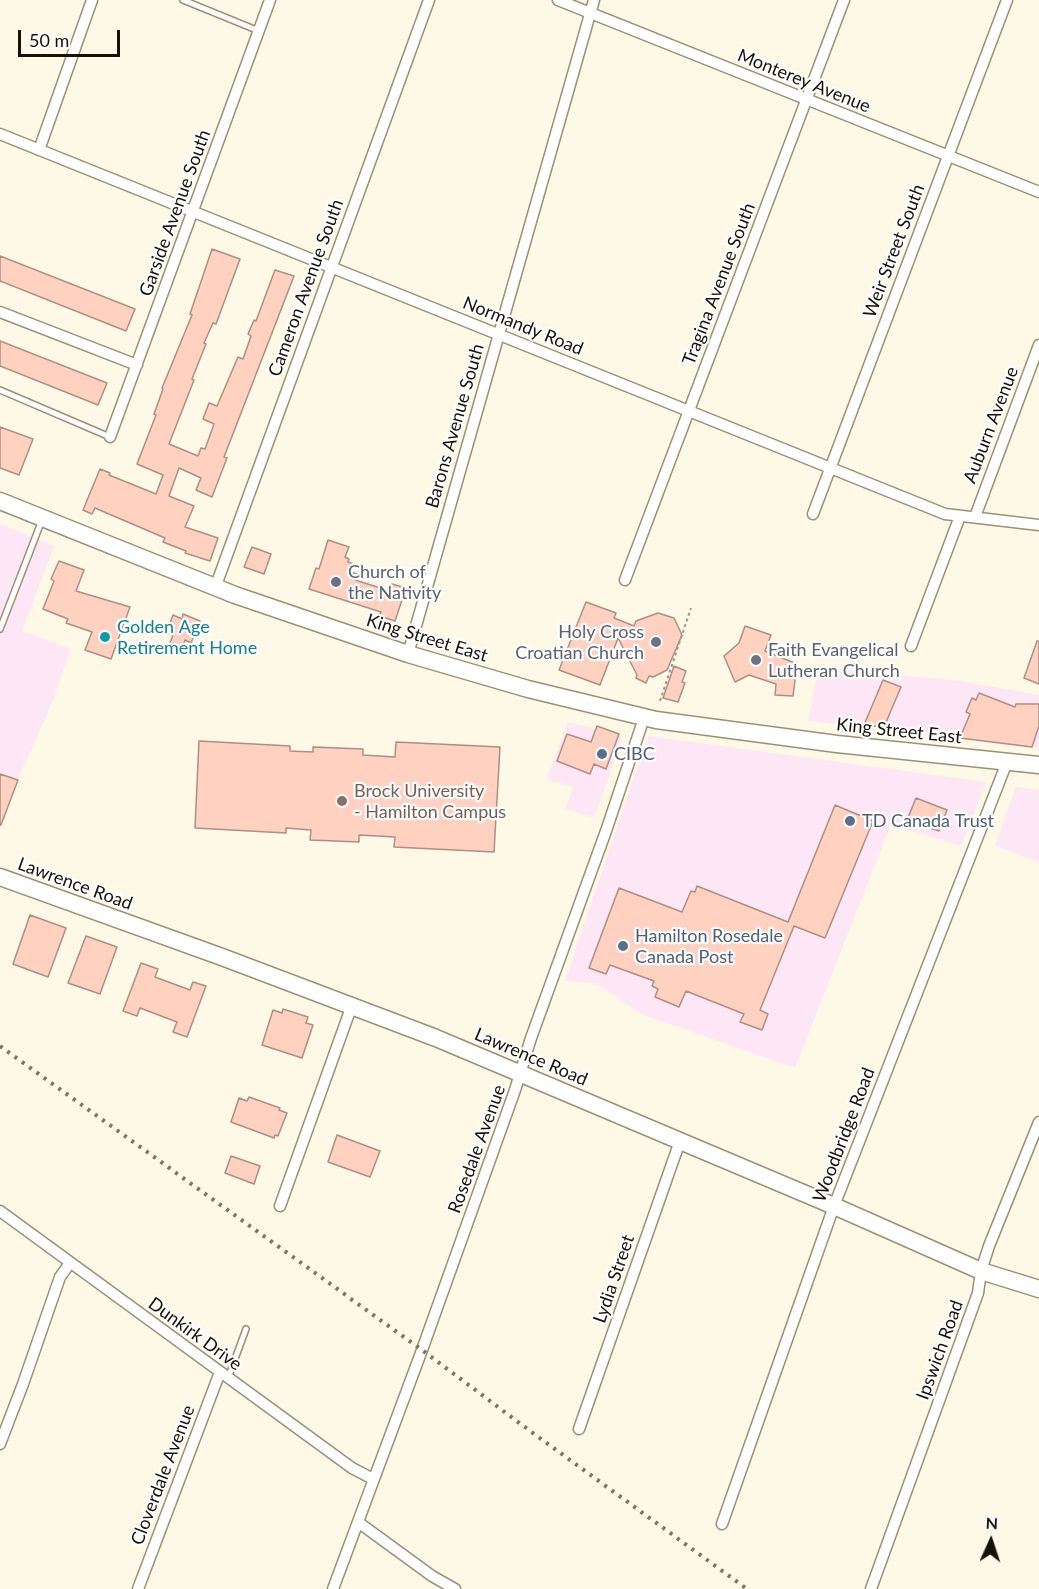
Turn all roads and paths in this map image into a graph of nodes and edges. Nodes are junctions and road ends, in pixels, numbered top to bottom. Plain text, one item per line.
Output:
1 (92, 0) edge
2 (183, 0) edge
3 (270, 0) edge
4 (429, 0) edge
5 (558, 0) edge
6 (594, 0) edge
7 (844, 0) edge
8 (1007, 0) edge
9 (589, 13) junction
10 (259, 31) junction
11 (807, 99) junction
12 (0, 134) edge
13 (39, 150) junction
14 (948, 156) junction
15 (1039, 192) edge
16 (193, 212) junction
17 (331, 266) junction
18 (0, 312) edge
19 (499, 333) junction
20 (1039, 345) edge
21 (136, 365) junction
22 (0, 390) edge
23 (688, 411) junction
24 (110, 437) joint
25 (831, 469) junction
26 (0, 501) edge
27 (813, 514) dead end
28 (960, 516) junction
29 (975, 517) junction
30 (43, 519) junction
31 (1039, 525) edge
32 (625, 580) dead end
33 (215, 588) junction
34 (691, 608) dead end
35 (0, 628) edge
36 (911, 646) dead end
37 (408, 654) junction
38 (660, 702) dead end
39 (644, 718) junction
40 (1007, 762) junction
41 (1039, 765) edge
42 (0, 877) edge
43 (352, 1005) junction
44 (521, 1074) junction
45 (1039, 1122) edge
46 (680, 1141) junction
47 (280, 1206) dead end
48 (834, 1206) junction
49 (0, 1211) edge
50 (70, 1263) junction
51 (981, 1271) junction
52 (1039, 1289) edge
53 (246, 1329) dead end
54 (224, 1375) junction
55 (579, 1429) dead end
56 (0, 1444) edge
57 (373, 1479) junction
58 (358, 1522) junction
59 (722, 1524) dead end
60 (138, 1589) edge
61 (333, 1589) edge
62 (455, 1589) edge
63 (871, 1589) edge

1 - 13 street
2 - 10 lane
3 - 10 street, Garside Avenue South
4 - 17 street, Cameron Avenue South
5 - 9 street, Monterey Avenue
6 - 9 street, Barons Avenue South
7 - 11 street, Tragina Avenue South
8 - 14 street, Weir Street South
9 - 11 street, Monterey Avenue
9 - 19 street, Barons Avenue South
10 - 16 street, Garside Avenue South
11 - 14 street, Monterey Avenue
11 - 23 street, Tragina Avenue South
12 - 13 street, Normandy Road
13 - 16 street, Normandy Road
14 - 15 street, Monterey Avenue
14 - 25 street, Weir Street South
16 - 17 street, Normandy Road
16 - 21 street, Garside Avenue South
17 - 19 street, Normandy Road
17 - 33 street, Cameron Avenue South
18 - 21 street
19 - 23 street, Normandy Road
19 - 37 street, Barons Avenue South
20 - 29 street, Auburn Avenue
21 - 24 street, Garside Avenue South
22 - 24 lane
23 - 25 street, Normandy Road
23 - 32 street, Tragina Avenue South
25 - 27 street, Weir Street South
25 - 28 street, Normandy Road
26 - 30 street, King Street East
28 - 29 street, Normandy Road
28 - 36 street
29 - 31 street, Normandy Road
30 - 33 street, King Street East
30 - 35 lane
33 - 37 street, King Street East
34 - 38 path
37 - 39 street, King Street East
39 - 40 street, King Street East
39 - 44 street, Rosedale Avenue
40 - 41 street, King Street East
40 - 48 street, Woodbridge Road
42 - 43 street, Lawrence Road
43 - 44 street, Lawrence Road
43 - 47 street
44 - 46 street, Lawrence Road
44 - 57 street, Rosedale Avenue
45 - 51 street, Ipswich Road
46 - 48 street, Lawrence Road
46 - 55 street, Lydia Street
48 - 51 street, Lawrence Road
48 - 59 street, Woodbridge Road
49 - 50 street, Dunkirk Drive
50 - 54 street, Dunkirk Drive
50 - 56 street
51 - 52 street, Lawrence Road
51 - 63 street, Ipswich Road
53 - 54 lane
54 - 57 street, Dunkirk Drive
54 - 60 street, Cloverdale Avenue
57 - 58 street, Rosedale Avenue
58 - 61 street, Rosedale Avenue
58 - 62 street

